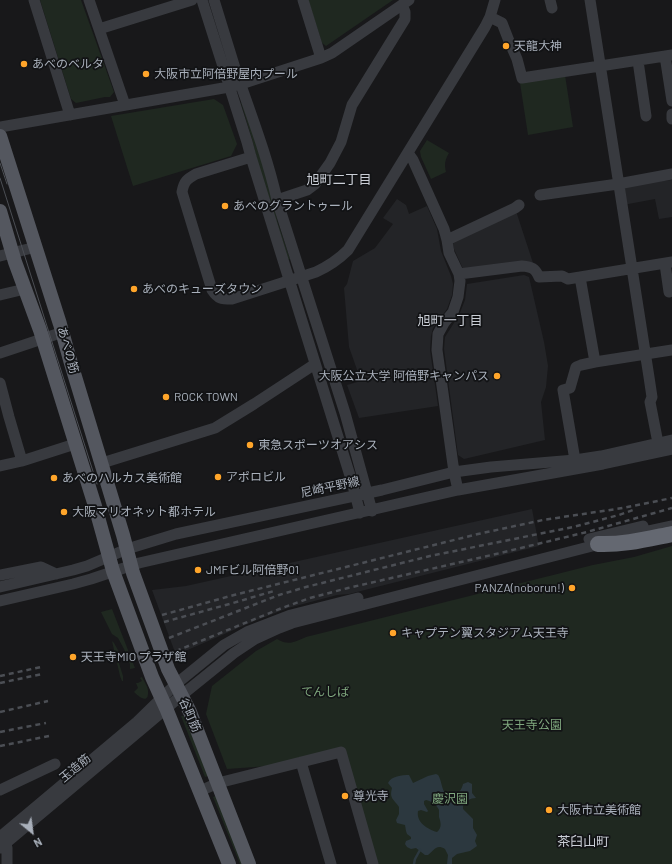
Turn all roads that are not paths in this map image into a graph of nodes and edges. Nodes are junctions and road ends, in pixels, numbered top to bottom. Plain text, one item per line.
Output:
1 (34, 0) edge
2 (89, 0) edge
3 (192, 0) edge
4 (202, 0) edge
5 (214, 0) edge
6 (303, 0) edge
7 (495, 0) edge
8 (590, 0) edge
9 (406, 2) edge
10 (490, 17) junction
11 (99, 29) junction
12 (669, 55) edge
13 (321, 58) junction
14 (638, 61) junction
15 (600, 67) junction
16 (241, 84) junction
17 (229, 87) junction
18 (672, 101) edge
19 (125, 105) junction
20 (70, 114) junction
21 (672, 114) edge
22 (646, 116) dead end
23 (672, 119) edge
24 (0, 127) edge
25 (0, 136) edge
26 (408, 153) junction
27 (251, 156) junction
28 (672, 174) edge
29 (618, 184) junction
30 (540, 195) dead end
31 (277, 200) junction
32 (519, 205) dead end
33 (0, 211) edge
34 (447, 240) junction
35 (36, 247) junction
36 (6, 254) edge
37 (668, 263) edge
38 (632, 268) junction
39 (459, 274) junction
40 (301, 277) junction
41 (580, 277) junction
42 (289, 280) junction
43 (25, 289) junction
44 (672, 291) edge
45 (0, 295) edge
46 (63, 332) junction
47 (42, 338) junction
48 (672, 350) edge
49 (0, 353) edge
50 (645, 354) junction
51 (595, 362) junction
52 (315, 364) junction
53 (0, 383) edge
54 (672, 440) edge
55 (658, 443) junction
56 (75, 444) junction
57 (672, 449) edge
58 (575, 460) junction
59 (22, 461) junction
60 (102, 463) junction
61 (0, 466) edge
62 (454, 472) junction
63 (458, 490) junction
64 (368, 493) junction
65 (356, 495) junction
66 (372, 511) junction
67 (360, 513) junction
68 (672, 518) edge
69 (672, 526) edge
70 (672, 534) edge
71 (598, 544) junction
72 (127, 549) junction
73 (109, 556) junction
74 (131, 566) junction
75 (113, 571) junction
76 (56, 574) junction
77 (2, 575) edge
78 (25, 581) junction
79 (0, 587) edge
80 (0, 601) edge
81 (179, 689) junction
82 (164, 703) junction
83 (301, 762) junction
84 (55, 764) dead end
85 (218, 783) junction
86 (0, 790) edge
87 (200, 791) junction
88 (2, 838) edge
89 (7, 864) edge
90 (229, 864) edge
91 (249, 864) edge
92 (331, 864) edge
93 (373, 864) edge

1 - 20 street
2 - 11 street
3 - 11 street
4 - 17 street
5 - 16 street
6 - 13 street
7 - 10 street
8 - 15 street
9 - 13 street
9 - 31 street
10 - 15 street
10 - 26 street
11 - 19 street
12 - 14 street
12 - 18 street
13 - 16 street
14 - 15 street
14 - 22 street
15 - 29 street
16 - 17 street
16 - 31 street
17 - 19 street
17 - 27 street
19 - 20 street
20 - 24 street
21 - 23 street
25 - 35 main road, あべの筋
26 - 34 street
26 - 40 street
27 - 42 street
27 - 42 street
28 - 29 street
29 - 30 street
29 - 38 street
31 - 40 street
32 - 34 street
33 - 36 main road, あべの筋
34 - 39 street
35 - 36 street
35 - 46 main road, あべの筋
36 - 43 main road, あべの筋
37 - 38 street
37 - 44 street
38 - 41 street
38 - 50 street
39 - 41 street
39 - 62 street
40 - 42 street
40 - 64 street
41 - 51 street
42 - 52 street
43 - 45 street
43 - 47 main road, あべの筋
46 - 47 street
46 - 60 main road, あべの筋
47 - 49 street
47 - 56 main road, あべの筋
48 - 50 street
50 - 51 street
50 - 55 street
51 - 58 street
52 - 60 street
52 - 65 street
53 - 59 street
54 - 55 street, 尼崎平野線
55 - 58 street, 尼崎平野線
56 - 59 street
56 - 73 main road, あべの筋
57 - 63 street
58 - 62 street, 尼崎平野線
59 - 61 street
60 - 72 main road, あべの筋
62 - 63 street
62 - 64 street, 尼崎平野線
63 - 66 street
64 - 65 street, 尼崎平野線
64 - 66 street
65 - 67 street
65 - 72 street, 尼崎平野線
66 - 67 street
67 - 74 street
68 - 81 street
69 - 71 street
70 - 71 highway
71 - 81 street
72 - 73 street, 尼崎平野線
72 - 74 main road, あべの筋
73 - 75 main road, あべの筋
73 - 76 street, 尼崎平野線
74 - 75 street
74 - 81 main road, 谷町筋
75 - 80 street
75 - 82 main road, 谷町筋
76 - 77 street
76 - 78 street, 尼崎平野線
77 - 78 street
78 - 79 street, 尼崎平野線
81 - 82 street, 玉造筋
81 - 85 main road, 谷町筋
82 - 87 main road, 谷町筋
82 - 88 street, 玉造筋
83 - 85 street
83 - 92 street
83 - 93 street
84 - 86 street
85 - 87 street
85 - 91 main road, 谷町筋
87 - 90 main road, 谷町筋
88 - 89 street

